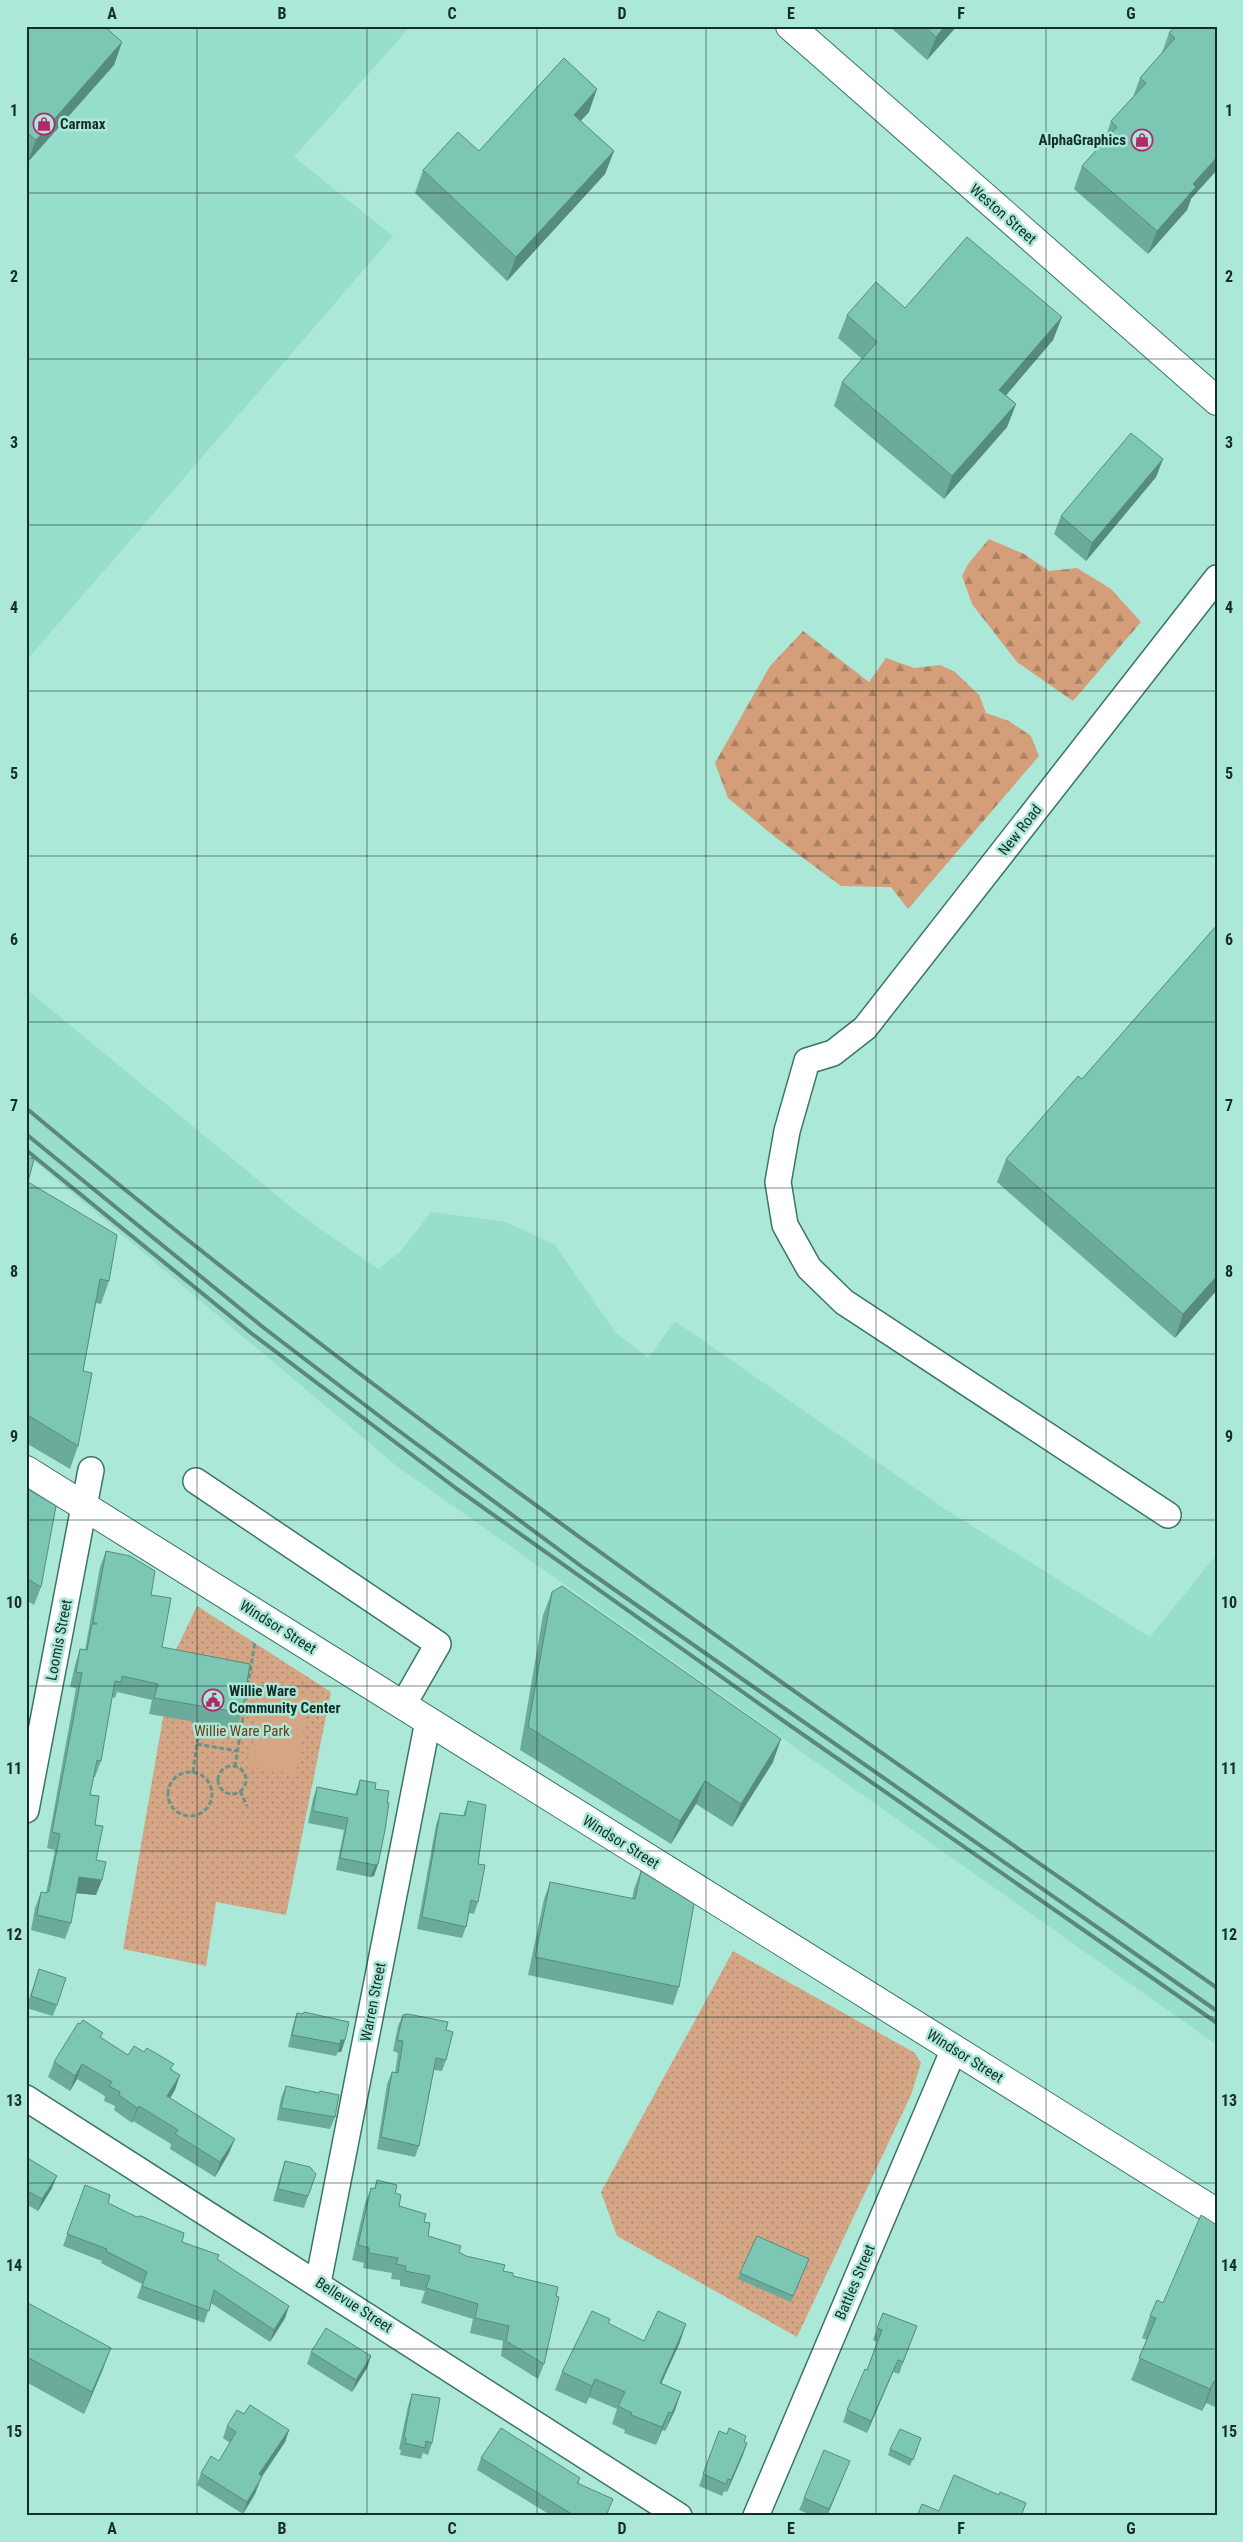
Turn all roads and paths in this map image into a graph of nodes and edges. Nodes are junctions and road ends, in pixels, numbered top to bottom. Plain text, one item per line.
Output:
1 (790, 26) edge
2 (1217, 401) edge
3 (1217, 578) edge
4 (26, 1470) edge
5 (92, 1470) dead end
6 (196, 1481) dead end
7 (85, 1507) junction
8 (1168, 1515) dead end
9 (256, 1639) dead end
10 (245, 1705) junction
11 (403, 1705) junction
12 (254, 1707) dead end
13 (428, 1721) junction
14 (200, 1723) dead end
15 (197, 1744) junction
16 (237, 1752) junction
17 (235, 1767) junction
18 (193, 1772) junction
19 (219, 1785) junction
20 (211, 1788) junction
21 (240, 1792) junction
22 (247, 1806) dead end
23 (26, 1810) edge
24 (954, 2049) junction
25 (26, 2098) edge
26 (1217, 2213) edge
27 (318, 2282) junction
28 (679, 2516) edge
29 (756, 2516) edge

1 - 2 main road, Weston Street
3 - 8 street, New Road
4 - 7 main road, Windsor Street
5 - 7 street, Loomis Street
6 - 11 street
7 - 11 main road, Windsor Street
7 - 23 street, Loomis Street
9 - 10 path
10 - 12 path
10 - 16 path
11 - 13 main road, Windsor Street
13 - 24 main road, Windsor Street
13 - 27 street, Warren Street
14 - 15 path
15 - 16 path
15 - 18 path
16 - 17 path
17 - 19 path
17 - 21 path
18 - 20 path
18 - 20 path
19 - 20 path
19 - 21 path
21 - 22 path
24 - 26 main road, Windsor Street
24 - 29 street, Battles Street
25 - 27 street, Bellevue Street
27 - 28 street, Bellevue Street

